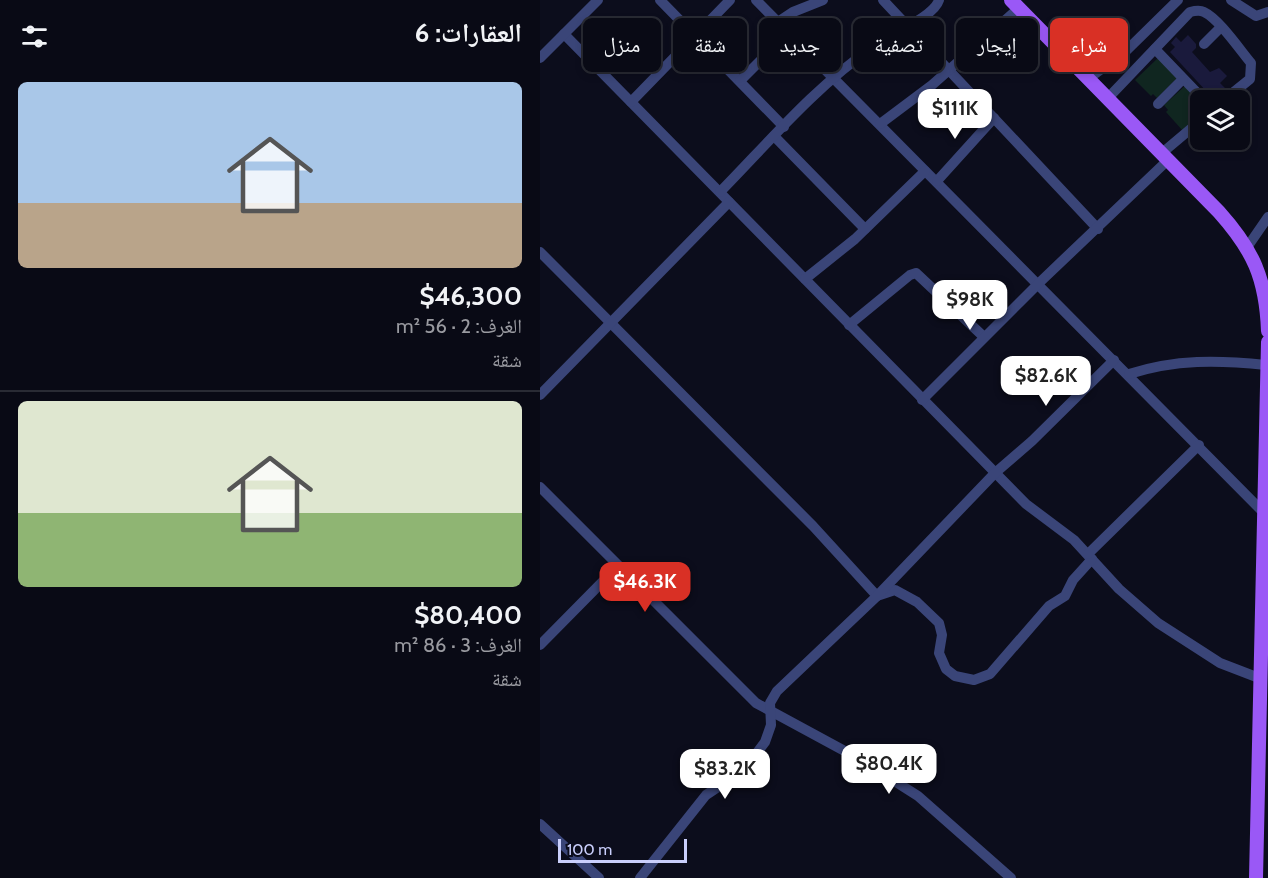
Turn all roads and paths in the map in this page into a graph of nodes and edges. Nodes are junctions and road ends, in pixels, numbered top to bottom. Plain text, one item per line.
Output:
1 (598, 0) edge
2 (660, 0) edge
3 (730, 0) edge
4 (756, 0) edge
5 (823, 0) edge
6 (883, 0) edge
7 (939, 0) edge
8 (1178, 0) edge
9 (1231, 0) edge
10 (1015, 4) edge
11 (1268, 12) edge
12 (678, 18) edge
13 (712, 18) edge
14 (774, 18) edge
15 (784, 18) edge
16 (900, 18) edge
17 (920, 18) edge
18 (1221, 27) junction
19 (564, 34) junction
20 (1204, 44) dead end
21 (1155, 49) junction
22 (540, 58) edge
23 (673, 59) edge
24 (759, 62) edge
25 (853, 63) edge
26 (944, 65) edge
27 (949, 70) junction
28 (731, 72) edge
29 (828, 72) edge
30 (833, 77) junction
31 (1088, 79) junction
32 (1184, 79) junction
33 (740, 81) junction
34 (1194, 90) edge
35 (1236, 90) edge
36 (1108, 98) junction
37 (631, 102) junction
38 (1158, 104) dead end
39 (994, 118) junction
40 (880, 124) junction
41 (784, 127) junction
42 (1190, 131) edge
43 (774, 136) junction
44 (1165, 157) junction
45 (925, 171) junction
46 (937, 181) junction
47 (720, 192) junction
48 (729, 202) junction
49 (1268, 217) edge
50 (865, 229) junction
51 (1098, 229) junction
52 (1248, 246) junction
53 (540, 252) edge
54 (806, 279) junction
55 (1039, 283) junction
56 (1268, 318) edge
57 (611, 323) junction
58 (849, 325) junction
59 (1268, 331) edge
60 (984, 337) junction
61 (1268, 342) edge
62 (1114, 360) junction
63 (1267, 367) edge
64 (1129, 374) junction
65 (540, 395) edge
66 (922, 400) junction
67 (1199, 445) junction
68 (994, 473) junction
69 (540, 487) edge
70 (1264, 513) junction
71 (1090, 557) junction
72 (618, 566) junction
73 (877, 596) junction
74 (540, 645) edge
75 (1259, 678) junction
76 (1268, 700) edge
77 (769, 711) junction
78 (1260, 712) junction
79 (540, 824) edge
80 (599, 878) edge
81 (640, 878) edge
82 (1011, 878) edge
83 (1256, 878) edge

1 - 19 street
2 - 12 street
3 - 13 street
4 - 14 street
5 - 15 street
6 - 16 street
7 - 17 street
8 - 31 street
9 - 11 street
10 - 27 street
10 - 31 main road
18 - 20 street
18 - 21 street
18 - 35 street
19 - 22 street
19 - 37 street
21 - 32 street
21 - 36 street
23 - 37 street
24 - 33 street
25 - 30 street
26 - 27 street
27 - 39 street
27 - 40 street
28 - 33 street
29 - 30 street
30 - 40 street
30 - 41 street
31 - 36 main road
32 - 34 street
32 - 38 street
33 - 41 street
36 - 44 main road
37 - 47 street
39 - 46 street
39 - 51 street
40 - 45 street
41 - 43 street
42 - 44 street
43 - 47 street
43 - 50 street
44 - 51 street
44 - 52 main road
45 - 46 street
45 - 50 street
46 - 55 street
47 - 48 street
48 - 54 street
48 - 57 street
49 - 52 street
50 - 54 street
51 - 55 street
52 - 56 main road
53 - 57 street
54 - 58 street
55 - 60 street
55 - 62 street
56 - 59 main road
57 - 65 street
57 - 73 street
58 - 60 street
58 - 66 street
60 - 66 street
61 - 63 main road
62 - 64 street
62 - 68 street
63 - 64 street
63 - 70 main road
64 - 67 street
66 - 68 street
67 - 70 street
67 - 71 street
68 - 71 street
68 - 73 street
69 - 72 street
70 - 75 main road
71 - 73 street
71 - 75 street
72 - 74 street
72 - 77 street
73 - 77 street
75 - 78 main road
76 - 78 street
77 - 81 street
77 - 82 street
78 - 83 main road
79 - 80 street

